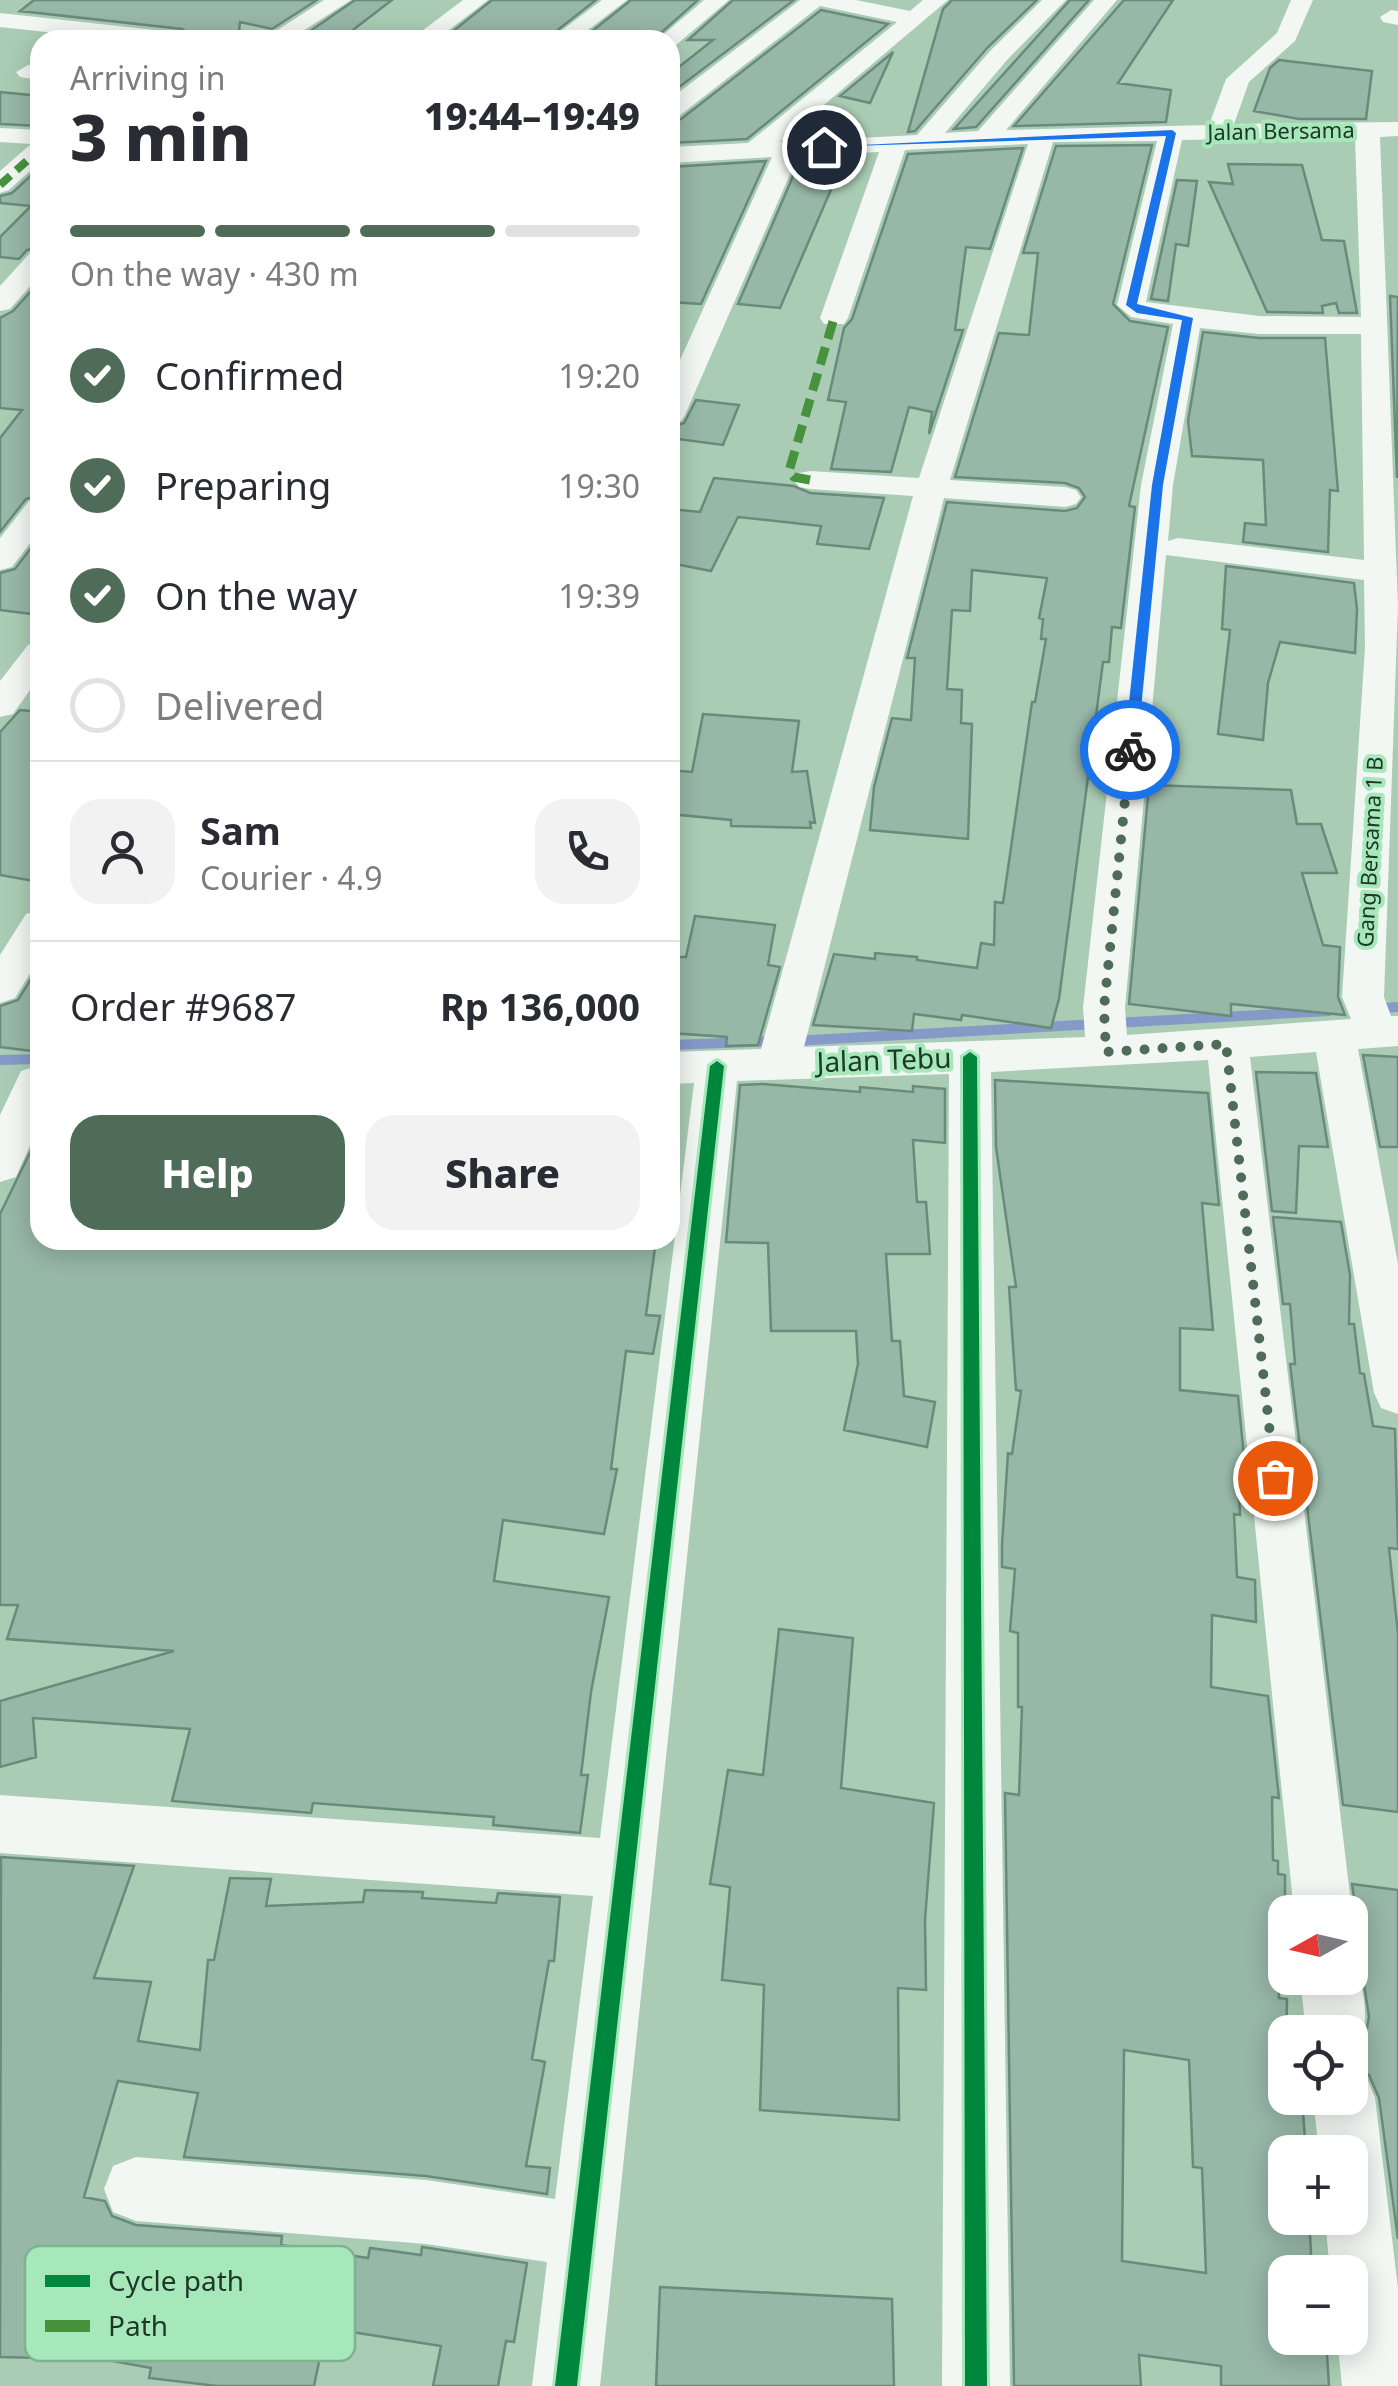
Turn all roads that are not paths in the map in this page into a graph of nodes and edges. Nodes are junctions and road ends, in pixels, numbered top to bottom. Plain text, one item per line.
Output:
1 (340, 0) edge
2 (476, 0) edge
3 (616, 0) edge
4 (718, 0) edge
5 (814, 0) edge
6 (824, 0) edge
7 (937, 0) edge
8 (1054, 0) edge
9 (1106, 0) edge
10 (1302, 0) edge
11 (916, 19) junction
12 (0, 20) edge
13 (91, 30) edge
14 (290, 30) edge
15 (435, 30) edge
16 (574, 30) edge
17 (680, 30) edge
18 (1286, 36) junction
19 (1238, 79) junction
20 (680, 103) edge
21 (1382, 130) edge
22 (1219, 132) junction
23 (1172, 133) junction
24 (0, 135) edge
25 (30, 136) edge
26 (1042, 136) junction
27 (985, 139) junction
28 (924, 142) junction
29 (895, 143) junction
30 (788, 149) junction
31 (754, 150) junction
32 (680, 154) edge
33 (30, 158) edge
34 (0, 184) edge
35 (30, 269) edge
36 (0, 302) edge
37 (834, 318) dead end
38 (1188, 318) junction
39 (1383, 326) edge
40 (680, 392) edge
41 (810, 480) dead end
42 (931, 489) junction
43 (1064, 497) dead end
44 (30, 521) edge
45 (1389, 523) edge
46 (1178, 548) dead end
47 (0, 560) edge
48 (1381, 572) junction
49 (1390, 648) edge
50 (30, 666) edge
51 (0, 706) edge
52 (30, 940) edge
53 (0, 988) edge
54 (1369, 1023) edge
55 (1105, 1033) junction
56 (1226, 1044) junction
57 (781, 1050) junction
58 (970, 1057) junction
59 (694, 1067) edge
60 (25, 1082) edge
61 (0, 1165) edge
62 (680, 1230) edge
63 (678, 1250) edge
64 (1398, 1392) edge
65 (1, 1827) edge
66 (625, 1868) junction
67 (1321, 1895) edge
68 (136, 2189) dead end
69 (583, 2235) junction
70 (1359, 2235) edge
71 (566, 2386) edge
72 (976, 2386) edge
73 (1376, 2386) edge

1 - 14 street
2 - 15 street
3 - 16 street
4 - 17 street
5 - 20 street
6 - 11 street
7 - 11 street
8 - 28 street
9 - 27 street
10 - 18 street
11 - 31 street
12 - 13 street
18 - 19 street
18 - 19 street
19 - 22 street
21 - 22 street, Jalan Bersama
21 - 39 street, Gang Bersama 1 B
22 - 23 street, Jalan Bersama
23 - 26 street, Jalan Bersama
23 - 38 street
24 - 25 street
26 - 27 street, Jalan Bersama
26 - 42 street
27 - 28 street, Jalan Bersama
28 - 29 street, Jalan Bersama
29 - 30 street, Jalan Bersama
29 - 37 street
30 - 31 street, Jalan Bersama
30 - 40 street
31 - 32 street, Jalan Bersama
33 - 34 street
35 - 36 street
38 - 39 street
38 - 55 street
39 - 45 street, Gang Bersama 1 B
41 - 42 street
42 - 43 street
42 - 57 street
44 - 47 street
45 - 48 street, Gang Bersama 1 B
46 - 48 street
48 - 49 street, Gang Bersama 1 B
49 - 54 street, Gang Bersama 1 B
50 - 51 street
52 - 53 street
54 - 56 street, Jalan Tebu
54 - 64 street, Gang Bersama 1 B
55 - 56 street, Jalan Tebu
55 - 58 street, Jalan Tebu
56 - 67 street
57 - 58 street, Jalan Tebu
57 - 59 street, Jalan Tebu
58 - 72 street
59 - 62 street
60 - 61 street
63 - 66 street
65 - 66 street
66 - 69 street
68 - 69 street
69 - 71 street
70 - 73 street

